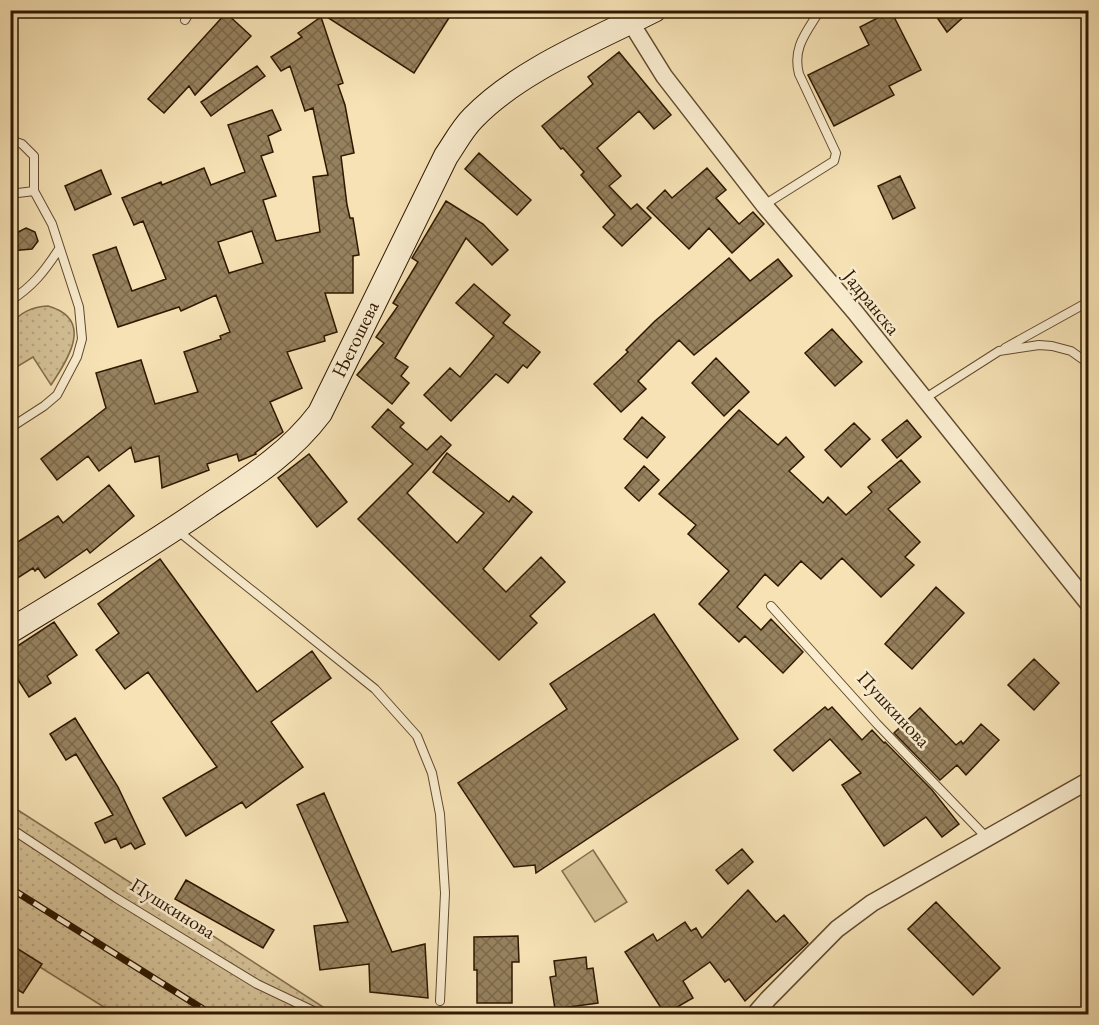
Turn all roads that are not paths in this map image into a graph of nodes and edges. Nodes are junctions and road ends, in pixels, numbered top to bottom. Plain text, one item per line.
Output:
1 (191, 10) edge
2 (654, 10) edge
3 (820, 10) edge
4 (627, 16) edge
5 (185, 20) dead end
6 (10, 140) edge
7 (34, 191) junction
8 (10, 194) edge
9 (764, 205) junction
10 (59, 249) junction
11 (10, 301) edge
12 (1089, 302) edge
13 (999, 351) junction
14 (1089, 363) edge
15 (924, 399) junction
16 (10, 428) edge
17 (176, 528) junction
18 (1089, 603) edge
19 (771, 606) dead end
20 (10, 631) edge
21 (1089, 781) edge
22 (10, 828) edge
23 (988, 839) junction
24 (440, 1001) dead end
25 (320, 1014) edge
26 (755, 1014) edge

1 - 5 lane
2 - 4 street, Његошева
3 - 9 lane
4 - 9 street, Јадранска
4 - 17 street, Његошева
6 - 7 lane
7 - 8 lane
7 - 10 lane
9 - 15 street, Јадранска
10 - 11 lane
10 - 16 lane
12 - 13 lane
13 - 14 lane
13 - 15 lane
15 - 18 street, Јадранска
17 - 20 street, Његошева
17 - 24 lane
19 - 23 lane, Пушкинова
21 - 23 street
22 - 25 lane, Пушкинова
23 - 26 street

